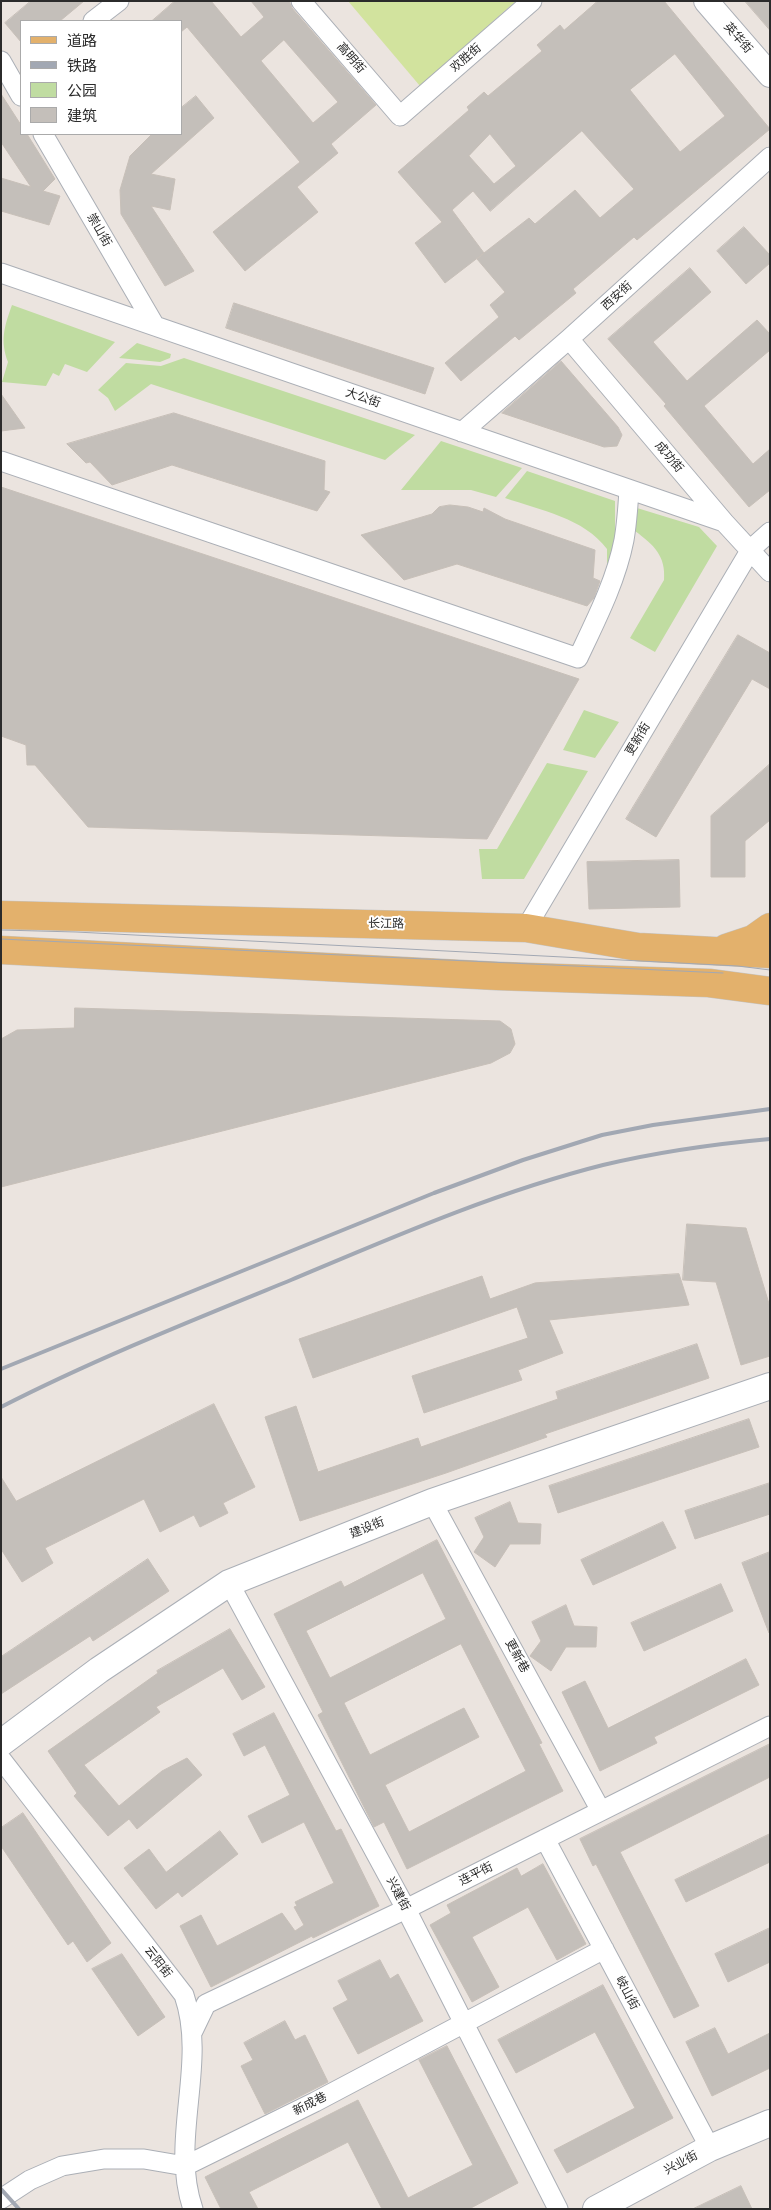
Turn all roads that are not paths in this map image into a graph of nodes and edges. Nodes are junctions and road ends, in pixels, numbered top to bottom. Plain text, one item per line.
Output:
1 (119, 1) edge
2 (301, 1) edge
3 (532, 1) edge
4 (706, 1) edge
5 (94, 20) edge
6 (1, 61) edge
7 (770, 75) edge
8 (19, 85) edge
9 (400, 116) joint
10 (44, 135) edge
11 (770, 157) edge
12 (1, 273) edge
13 (155, 326) junction
14 (570, 339) junction
15 (462, 432) junction
16 (1, 461) edge
17 (629, 490) junction
18 (724, 522) junction
19 (770, 532) edge
20 (750, 549) junction
21 (770, 572) edge
22 (1, 915) edge
23 (770, 927) edge
24 (526, 928) junction
25 (1, 950) edge
26 (720, 950) junction
27 (770, 954) edge
28 (770, 963) edge
29 (740, 986) junction
30 (770, 991) edge
31 (770, 1386) edge
32 (432, 1502) junction
33 (230, 1583) junction
34 (770, 1726) edge
35 (1, 1743) edge
36 (1, 1758) edge
37 (601, 1811) junction
38 (545, 1839) junction
39 (406, 1909) junction
40 (604, 1949) junction
41 (464, 2023) junction
42 (193, 2031) junction
43 (770, 2123) edge
44 (710, 2148) junction
45 (185, 2166) junction
46 (1, 2199) edge
47 (192, 2209) edge
48 (558, 2209) edge
49 (596, 2209) edge

1 - 5 street
2 - 9 street, 高明街
3 - 9 street, 欢胜街
4 - 7 street, 英华街
6 - 8 street
10 - 13 street, 崇山街
11 - 14 street, 西安街
12 - 13 street, 大公街
13 - 15 street, 大公街
14 - 15 street, 西安街
14 - 18 street, 成功街
15 - 17 street, 大公街
16 - 17 street
17 - 18 street, 大公街
18 - 20 street, 成功街
19 - 20 street, 更新街
20 - 21 street, 成功街
20 - 24 street, 更新街
22 - 24 main road, 长江路
23 - 26 main road
24 - 26 main road, 长江路
25 - 29 main road
26 - 27 main road, 长江路
28 - 29 main road
29 - 30 main road
31 - 32 main road, 建设街
32 - 33 main road, 建设街
32 - 37 street, 更新巷
33 - 35 main road, 建设街
33 - 39 street, 兴建街
34 - 37 street, 连平街
36 - 42 street, 云阳街
37 - 38 street, 连平街
38 - 39 street, 连平街
38 - 40 street, 岐山街
39 - 41 street, 兴建街
39 - 42 street, 连平街
40 - 41 street, 新成巷
40 - 44 street, 岐山街
41 - 45 street, 新成巷
41 - 48 street, 兴建街
42 - 45 street, 云阳街
43 - 44 main road, 兴业街
44 - 49 main road, 兴业街
45 - 46 street
45 - 47 street, 云阳街

